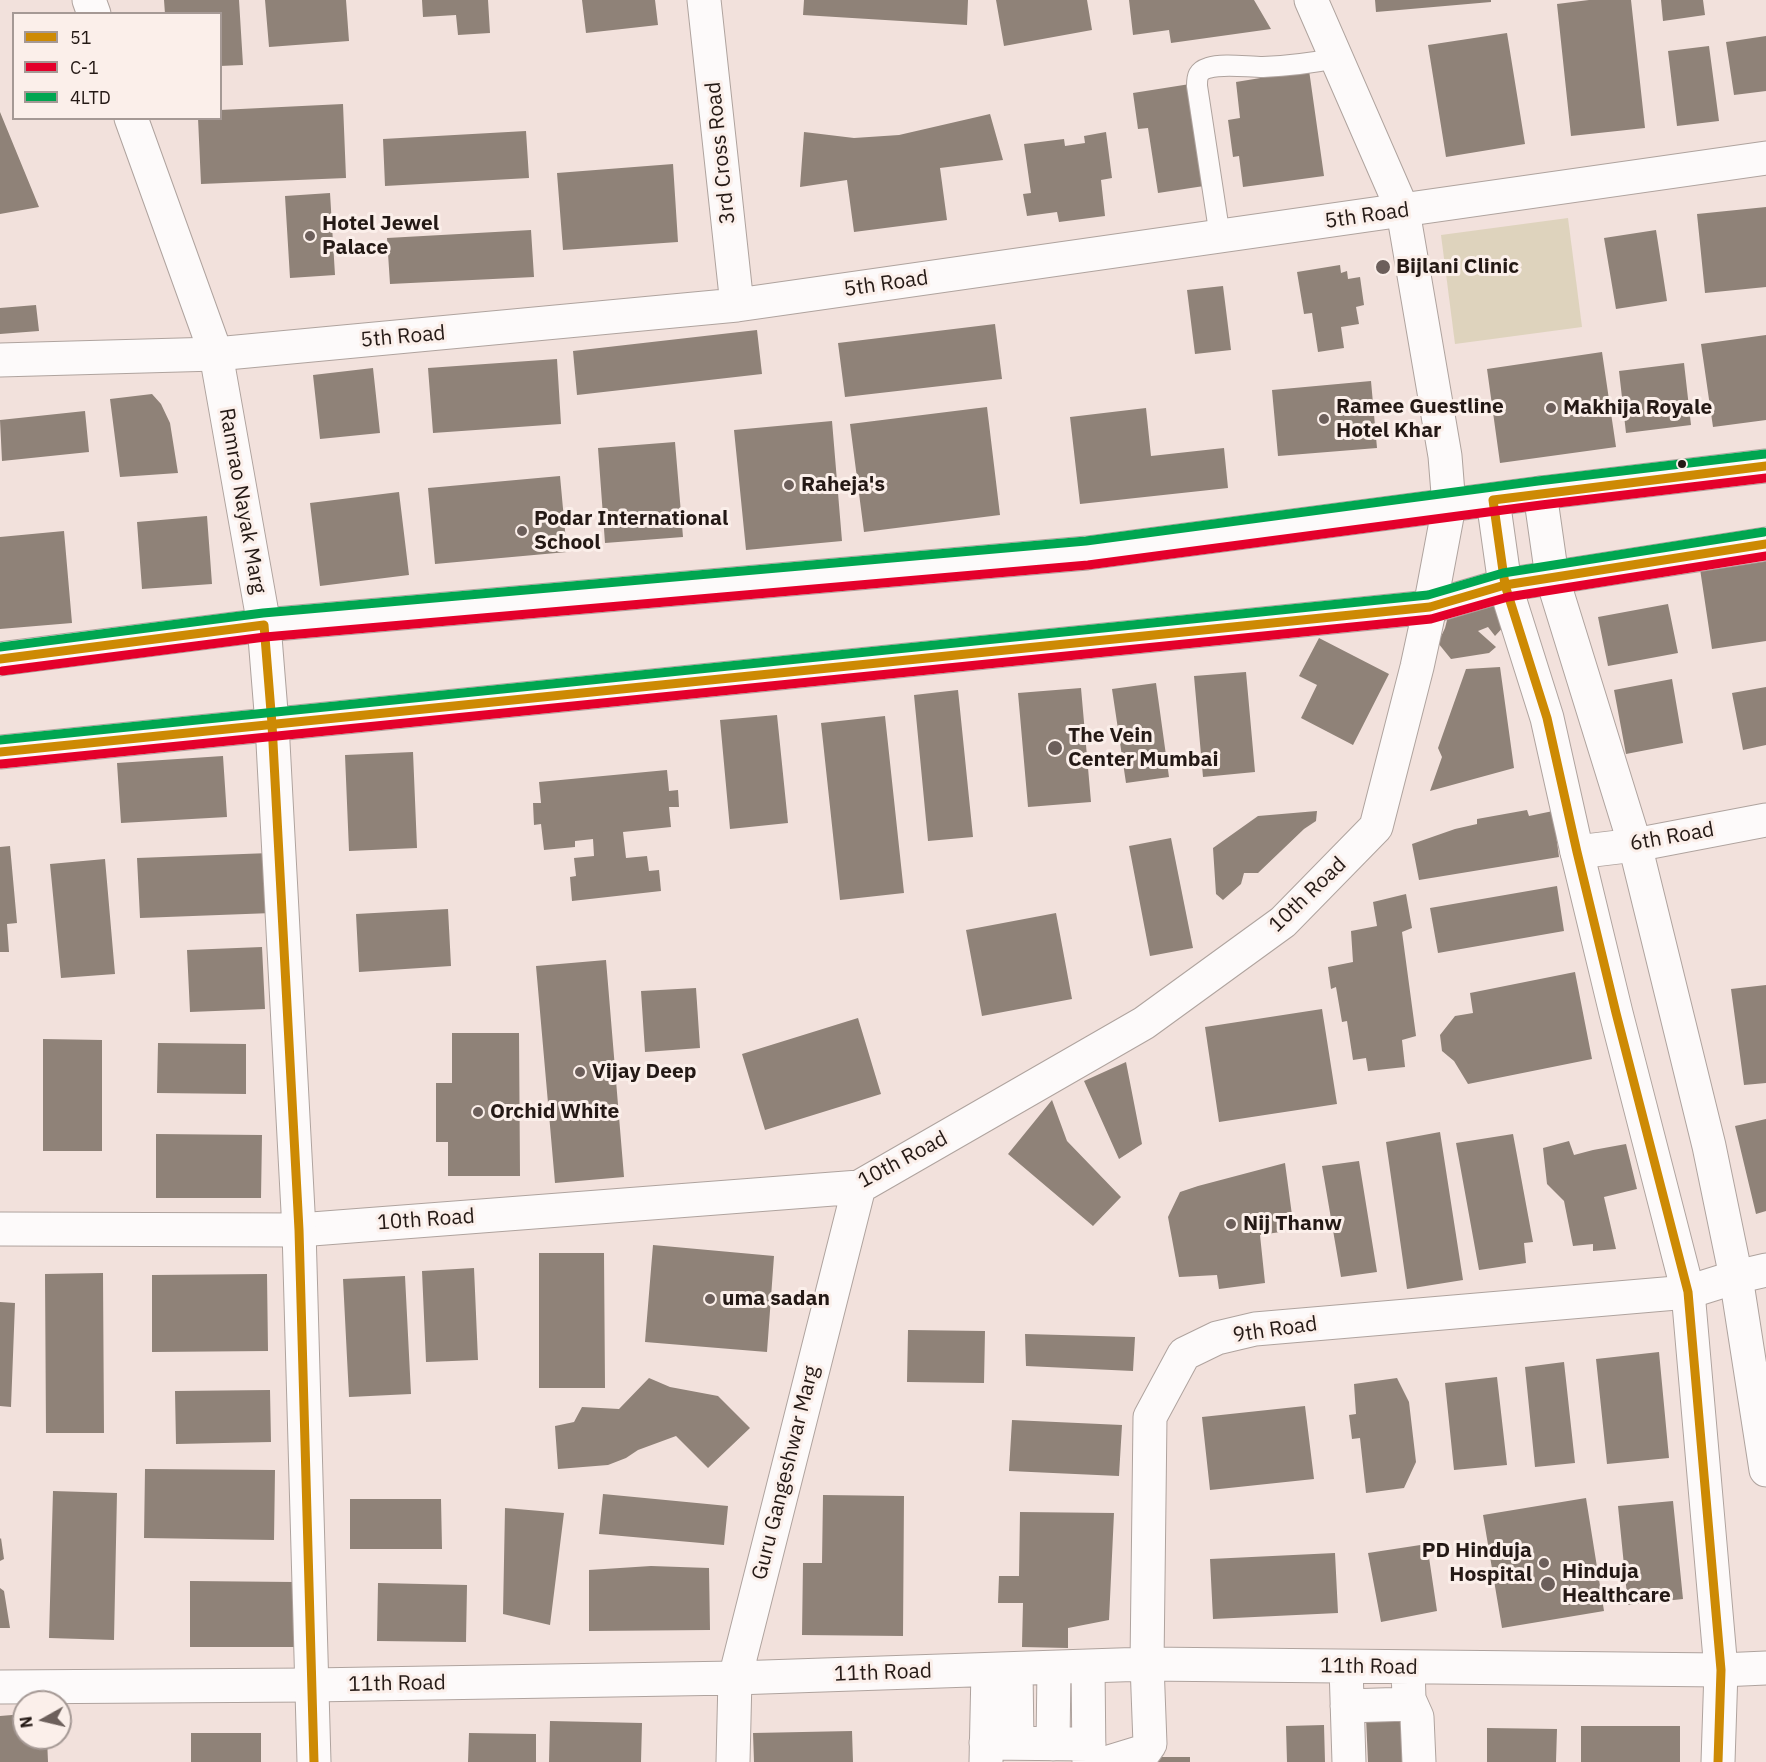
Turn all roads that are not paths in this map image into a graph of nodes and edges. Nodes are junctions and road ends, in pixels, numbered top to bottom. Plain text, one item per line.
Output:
1 (704, 0) edge
2 (1311, 0) edge
3 (1337, 58) junction
4 (132, 120) edge
5 (1766, 158) edge
6 (1403, 211) junction
7 (1220, 237) junction
8 (737, 306) junction
9 (216, 354) junction
10 (0, 360) edge
11 (1766, 466) edge
12 (1540, 493) junction
13 (1493, 500) junction
14 (1449, 506) junction
15 (1766, 544) edge
16 (1552, 577) junction
17 (1505, 585) junction
18 (1430, 608) junction
19 (264, 625) junction
20 (0, 659) edge
21 (272, 724) junction
22 (0, 752) edge
23 (1766, 820) edge
24 (1635, 845) junction
25 (1577, 852) junction
26 (859, 1187) junction
27 (0, 1229) edge
28 (300, 1230) junction
29 (1751, 1273) edge
30 (1688, 1292) junction
31 (1766, 1470) edge
32 (1147, 1664) junction
33 (1098, 1666) junction
34 (1346, 1667) junction
35 (1401, 1668) junction
36 (1766, 1668) edge
37 (1022, 1669) junction
38 (1721, 1670) junction
39 (735, 1677) junction
40 (310, 1685) junction
41 (0, 1687) edge
42 (1403, 1705) junction
43 (1347, 1706) junction
44 (1015, 1747) edge
45 (1099, 1757) edge
46 (314, 1762) edge
47 (733, 1762) edge
48 (1349, 1762) edge
49 (1419, 1762) edge
50 (1718, 1762) edge

1 - 8 street, 3rd Cross Road
2 - 3 street, 10th Road
3 - 6 street, 10th Road
3 - 7 lane
4 - 9 street, Ramrao Nayak Marg
5 - 6 street, 5th Road
6 - 7 street, 5th Road
6 - 14 street, 10th Road
7 - 8 street, 5th Road
8 - 9 street, 5th Road
9 - 10 street, 5th Road
9 - 19 street, Ramrao Nayak Marg
11 - 12 street
12 - 13 street
12 - 16 street
13 - 14 street
13 - 17 street
14 - 18 street, 10th Road
14 - 19 street
15 - 16 street
16 - 17 street
16 - 24 street
17 - 18 street
17 - 25 street
18 - 21 street
18 - 26 street, 10th Road
19 - 20 street
19 - 21 street, Ramrao Nayak Marg
21 - 22 street
21 - 28 street, Ramrao Nayak Marg
23 - 24 street, 6th Road
24 - 25 street, 6th Road
24 - 29 street
25 - 30 street
26 - 28 street, 10th Road
26 - 39 street, Guru Gangeshwar Marg
27 - 28 street, 10th Road
28 - 40 street, Ramrao Nayak Marg
29 - 30 street, 9th Road
29 - 31 street
30 - 32 street, 9th Road
30 - 38 street
32 - 33 street, 11th Road
32 - 34 street, 11th Road
32 - 45 street, 9th Road
33 - 37 street, 11th Road
33 - 45 street
34 - 35 street, 11th Road
34 - 43 street
35 - 38 street, 11th Road
35 - 42 street
36 - 38 street, 11th Road
37 - 39 street, 11th Road
37 - 44 street
37 - 44 street
38 - 50 street
39 - 40 street, 11th Road
39 - 47 street, Guru Gangeshwar Marg
40 - 41 street, 11th Road
40 - 46 street, Ramrao Nayak Marg
42 - 43 street
42 - 49 street
43 - 48 street
44 - 45 street, 9th Road

